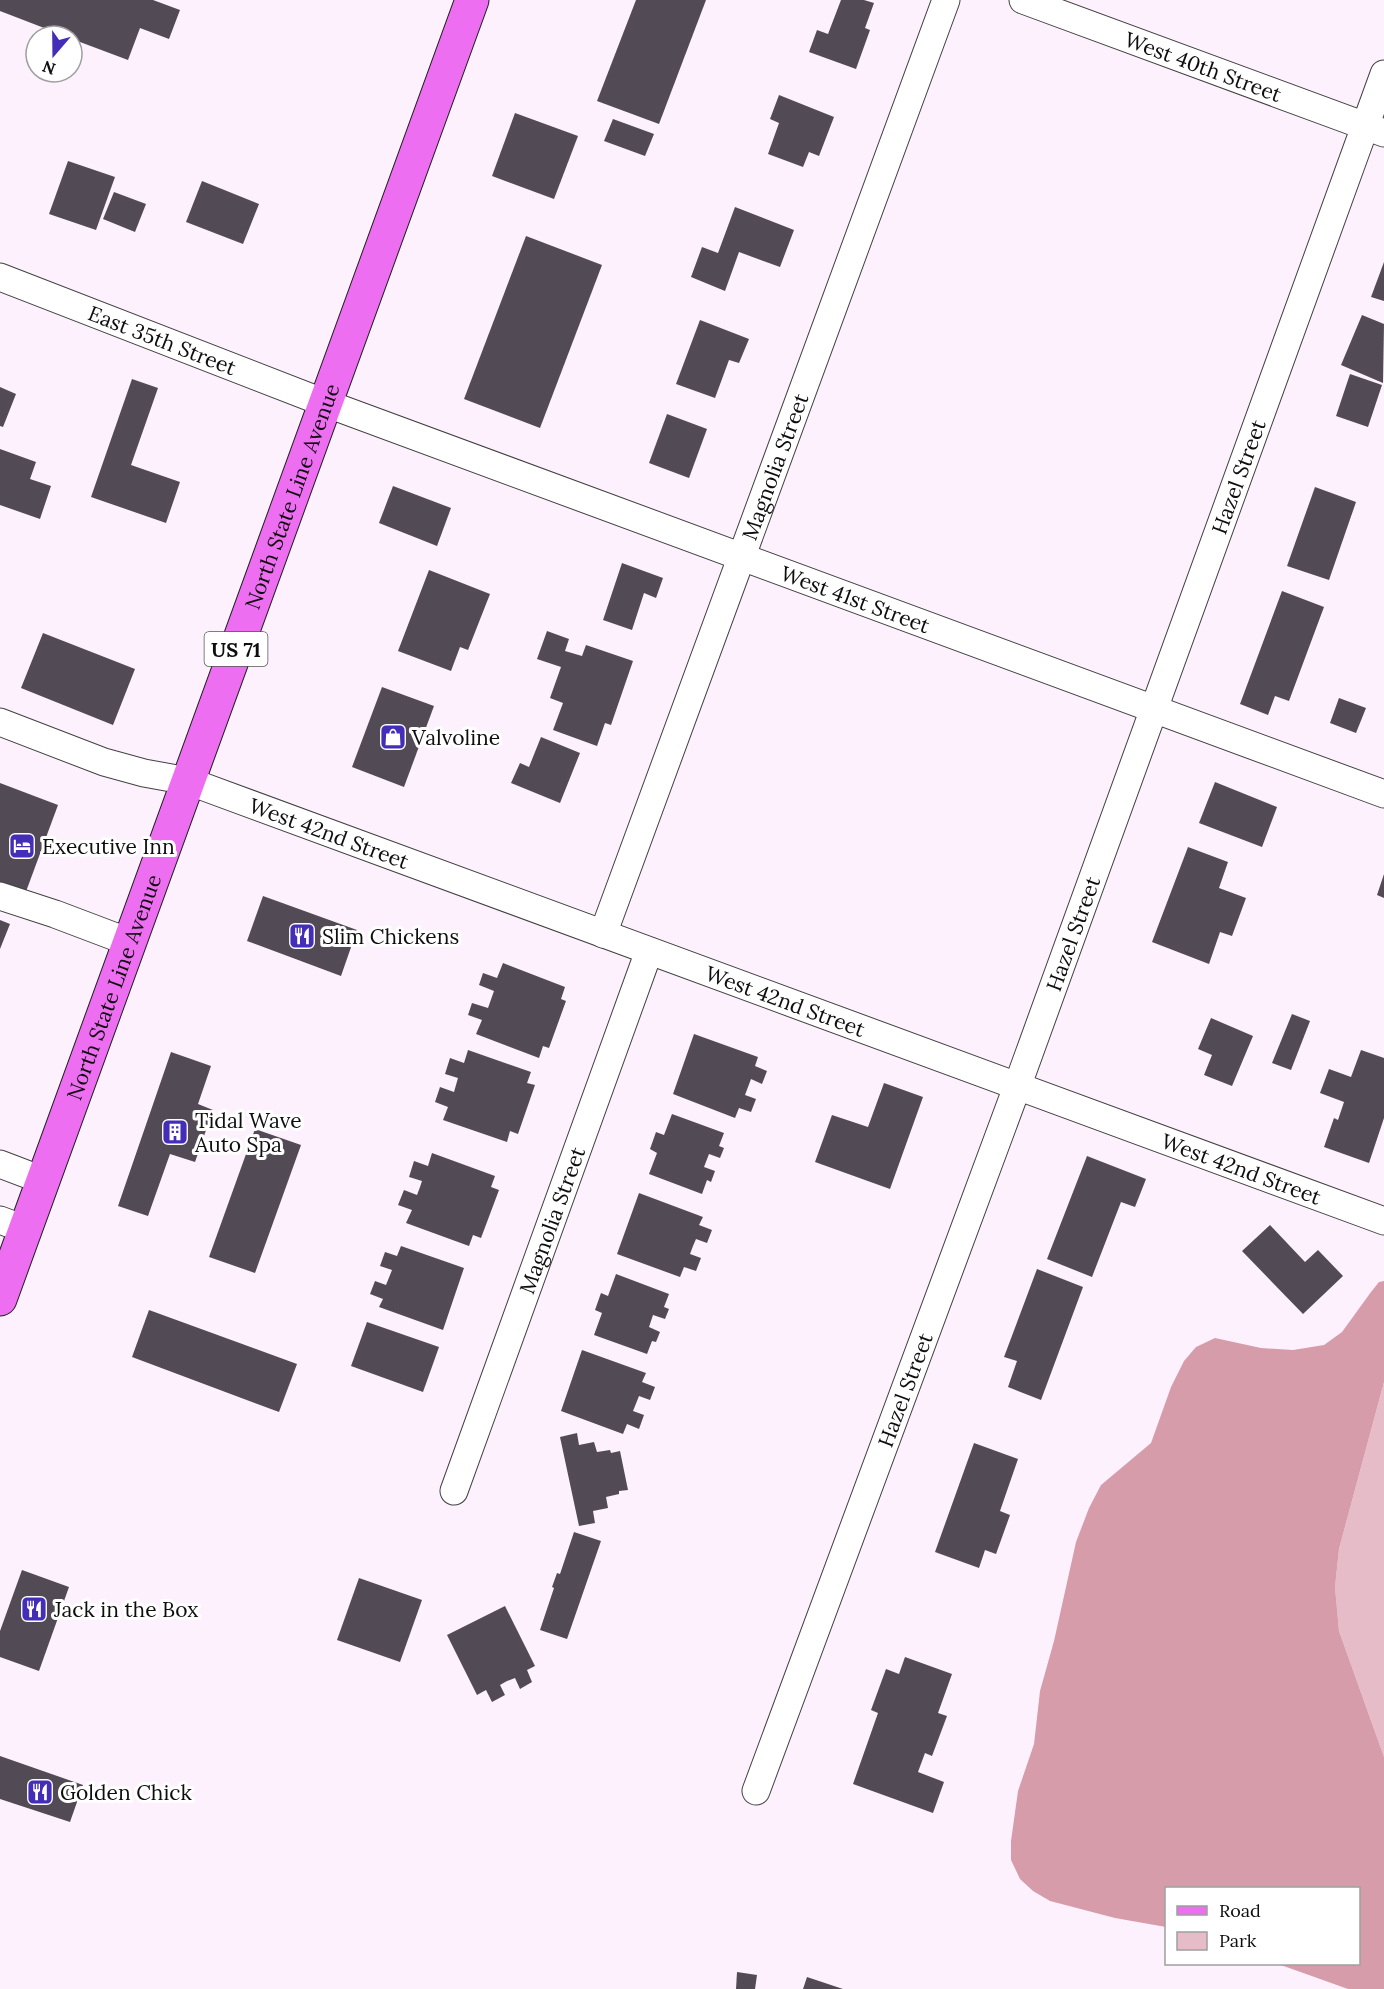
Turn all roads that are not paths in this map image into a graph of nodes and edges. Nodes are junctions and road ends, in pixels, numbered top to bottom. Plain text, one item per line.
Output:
1 (472, 0) edge
2 (946, 0) edge
3 (1023, 0) edge
4 (1384, 74) edge
5 (1375, 130) edge
6 (0, 277) edge
7 (325, 403) junction
8 (742, 557) junction
9 (1154, 709) junction
10 (0, 722) edge
11 (188, 781) junction
12 (1384, 794) edge
13 (0, 896) edge
14 (603, 934) junction
15 (129, 942) junction
16 (650, 951) junction
17 (1017, 1087) junction
18 (0, 1164) edge
19 (42, 1180) junction
20 (1384, 1221) edge
21 (12, 1224) edge
22 (0, 1299) edge
23 (454, 1491) dead end
24 (756, 1791) dead end

1 - 7 main road, North State Line Avenue / US 71
2 - 8 street, Magnolia Street
3 - 5 street, West 40th Street
4 - 5 street, Hazel Street
5 - 9 street, Hazel Street
6 - 7 street, East 35th Street
7 - 8 street, West 41st Street
7 - 11 main road, North State Line Avenue / US 71
8 - 9 street, West 41st Street
8 - 14 street, Magnolia Street
9 - 12 street, West 41st Street
9 - 17 street, Hazel Street
10 - 11 street, West 42nd Street
11 - 14 street, West 42nd Street
11 - 15 main road, North State Line Avenue / US 71
13 - 15 street
14 - 16 street, West 42nd Street
15 - 19 main road, North State Line Avenue / US 71
16 - 17 street, West 42nd Street
16 - 23 street, Magnolia Street
17 - 20 street, West 42nd Street
17 - 24 street, Hazel Street
18 - 19 street
19 - 21 main road, North State Line Avenue / US 71
21 - 22 main road, North State Line Avenue / US 71

